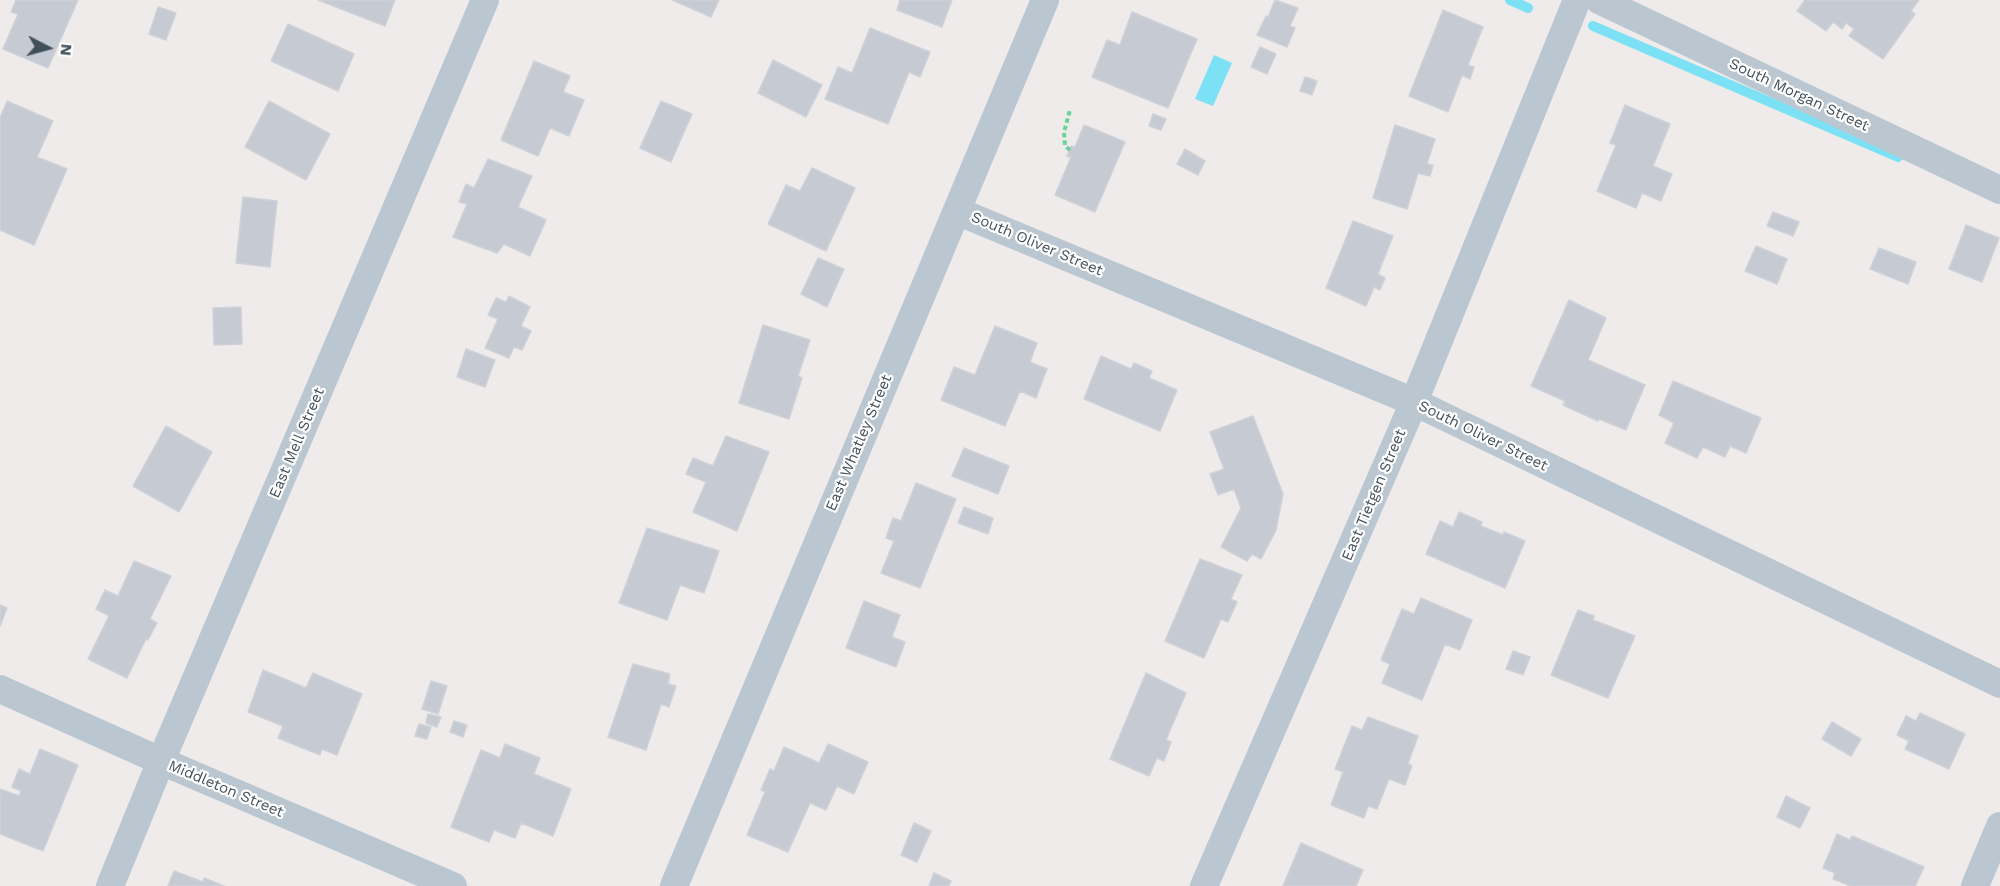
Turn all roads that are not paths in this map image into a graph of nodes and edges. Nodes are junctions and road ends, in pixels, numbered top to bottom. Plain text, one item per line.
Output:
1 (485, 0) edge
2 (1045, 0) edge
3 (1577, 0) edge
4 (1599, 0) edge
5 (2000, 190) edge
6 (957, 211) junction
7 (1414, 402) junction
8 (2000, 684) edge
9 (0, 689) edge
10 (161, 761) junction
11 (2000, 826) edge
12 (110, 886) edge
13 (453, 886) edge
14 (674, 886) edge
15 (1204, 886) edge
16 (1975, 886) edge

1 - 10 street, East Mell Street
2 - 6 street, East Whatley Street
3 - 7 street, East Tietgen Street
4 - 5 street, South Morgan Street
6 - 7 street, South Oliver Street
6 - 14 street, East Whatley Street
7 - 8 street, South Oliver Street
7 - 15 street, East Tietgen Street
9 - 10 street, Middleton Street
10 - 12 street, East Mell Street
10 - 13 street, Middleton Street
11 - 16 street

